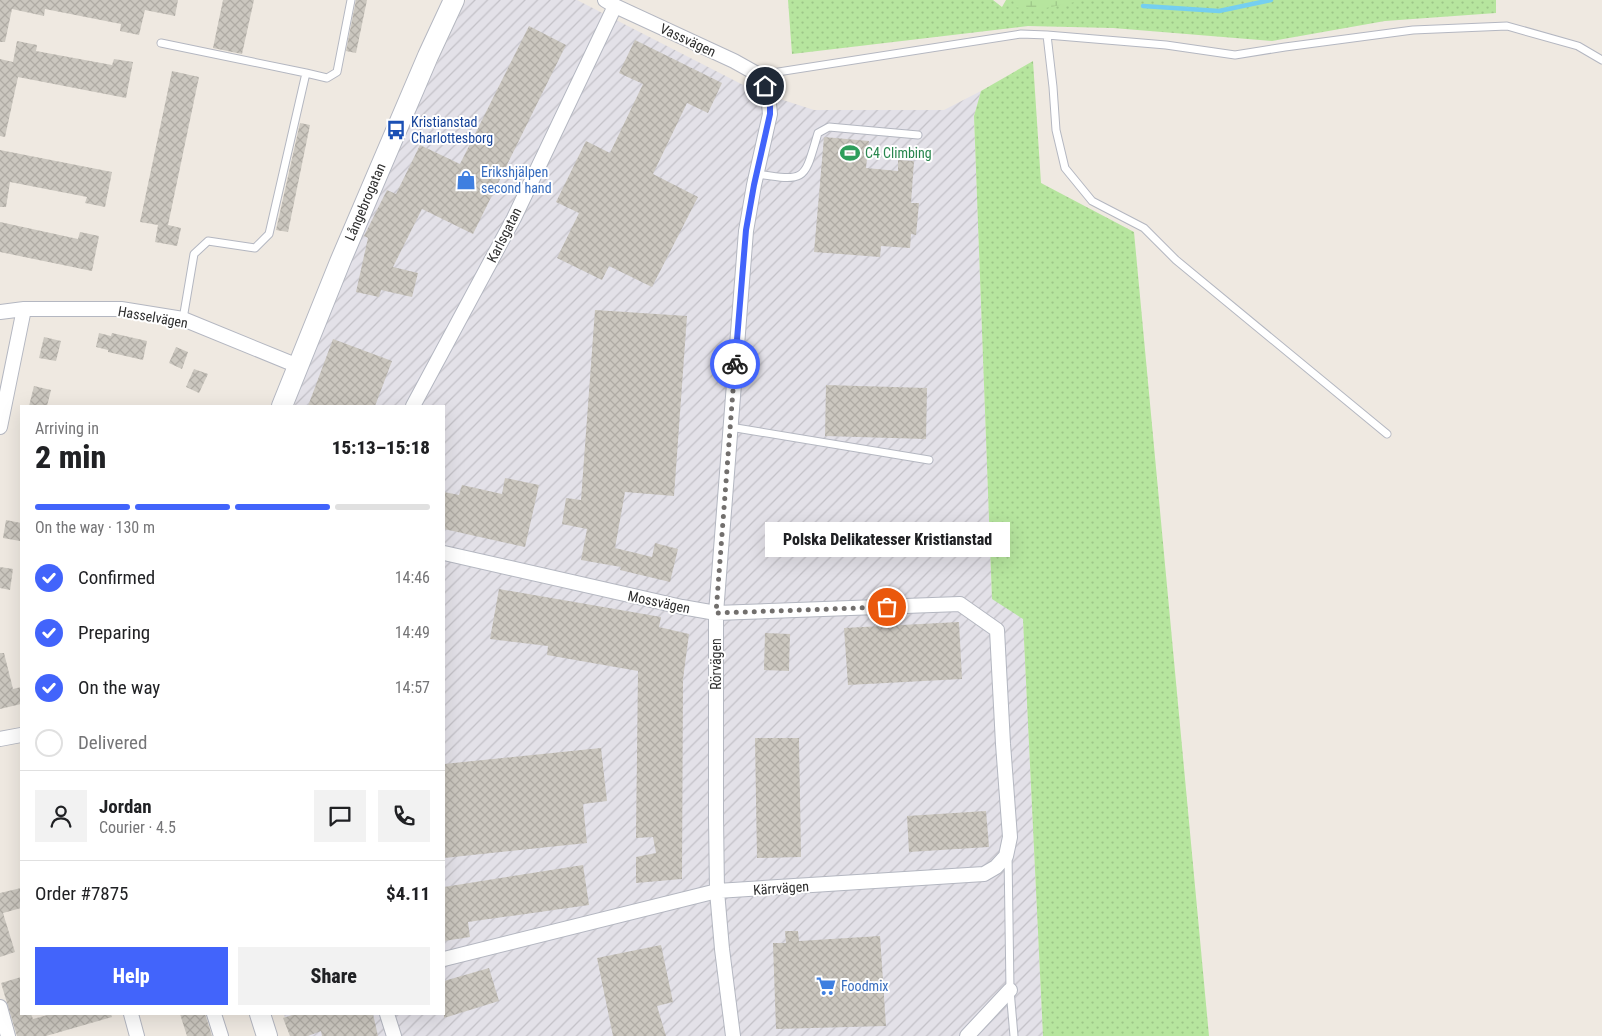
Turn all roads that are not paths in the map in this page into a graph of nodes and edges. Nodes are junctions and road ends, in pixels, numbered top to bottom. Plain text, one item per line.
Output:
1 (351, 0) edge
2 (454, 0) edge
3 (610, 3) edge
4 (1047, 34) junction
5 (161, 43) dead end
6 (1602, 60) edge
7 (306, 72) junction
8 (762, 80) junction
9 (918, 136) dead end
10 (756, 174) junction
11 (24, 310) junction
12 (0, 312) edge
13 (182, 319) junction
14 (298, 366) junction
15 (282, 405) edge
16 (414, 405) edge
17 (0, 427) edge
18 (730, 427) junction
19 (1387, 434) dead end
20 (928, 460) dead end
21 (445, 553) edge
22 (716, 613) junction
23 (20, 734) edge
24 (0, 739) edge
25 (1003, 744) joint
26 (1008, 847) junction
27 (718, 892) junction
28 (445, 959) edge
29 (1010, 990) junction
30 (0, 1007) edge
31 (130, 1015) edge
32 (214, 1015) edge
33 (260, 1015) edge
34 (387, 1015) edge
35 (8, 1036) edge
36 (137, 1036) edge
37 (221, 1036) edge
38 (267, 1036) edge
39 (394, 1036) edge
40 (733, 1036) edge
41 (967, 1036) edge
42 (1014, 1036) edge

1 - 7 lane
2 - 14 main road, Långebrogatan
3 - 8 street, Vassvägen
3 - 16 street, Karlsgatan
4 - 6 lane
4 - 8 lane
4 - 19 lane
5 - 7 lane
7 - 13 lane
8 - 10 street, Rörvägen
9 - 10 lane
10 - 18 street, Rörvägen
11 - 12 street, Hasselvägen
11 - 13 street, Hasselvägen
11 - 17 street
13 - 14 street, Hasselvägen
14 - 15 main road, Långebrogatan
18 - 20 lane
18 - 22 street, Rörvägen
21 - 22 street, Mossvägen
22 - 25 street, Mossvägen
22 - 27 street, Rörvägen
23 - 24 street
25 - 26 street, Kärrvägen
26 - 27 street, Kärrvägen
26 - 29 lane
27 - 28 street, Kärrvägen
27 - 40 street, Rörvägen
29 - 41 street
29 - 42 lane
30 - 35 street
31 - 36 street
32 - 37 street
33 - 38 main road
34 - 39 street

